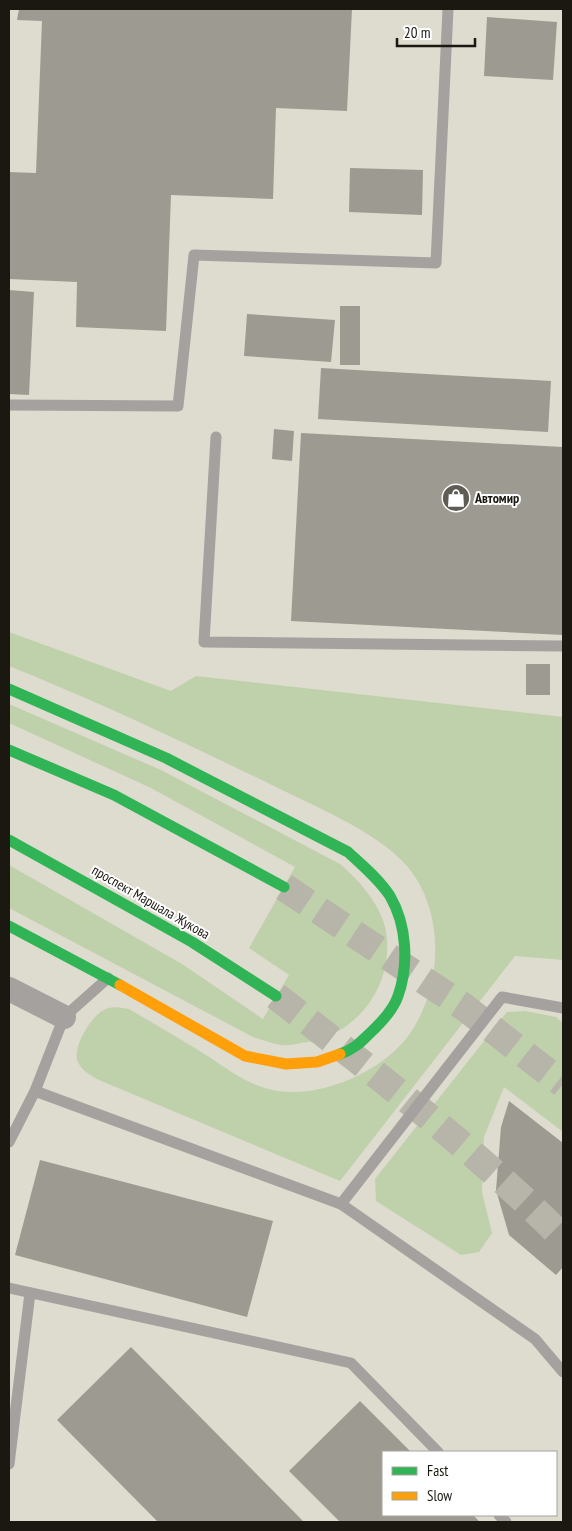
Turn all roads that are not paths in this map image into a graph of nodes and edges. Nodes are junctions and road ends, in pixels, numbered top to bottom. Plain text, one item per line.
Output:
1 (448, 9) edge
2 (9, 405) edge
3 (216, 437) dead end
4 (563, 646) edge
5 (9, 689) edge
6 (9, 750) edge
7 (9, 840) edge
8 (284, 887) tunnel mouth
9 (9, 926) edge
10 (108, 978) junction
11 (9, 989) edge
12 (276, 996) tunnel mouth
13 (563, 1008) edge
14 (64, 1016) junction
15 (35, 1091) junction
16 (9, 1142) edge
17 (341, 1204) junction
18 (9, 1288) edge
19 (30, 1292) junction
20 (563, 1372) edge
21 (437, 1451) edge
22 (9, 1464) edge

1 - 2 lane
3 - 4 lane
5 - 10 main road
6 - 8 main road
7 - 12 main road, проспект Маршала Жукова
9 - 10 main road
10 - 14 lane
11 - 14 street
13 - 17 lane
14 - 15 lane
15 - 16 lane
15 - 17 lane
17 - 20 lane
18 - 19 lane
19 - 21 lane
19 - 22 lane

